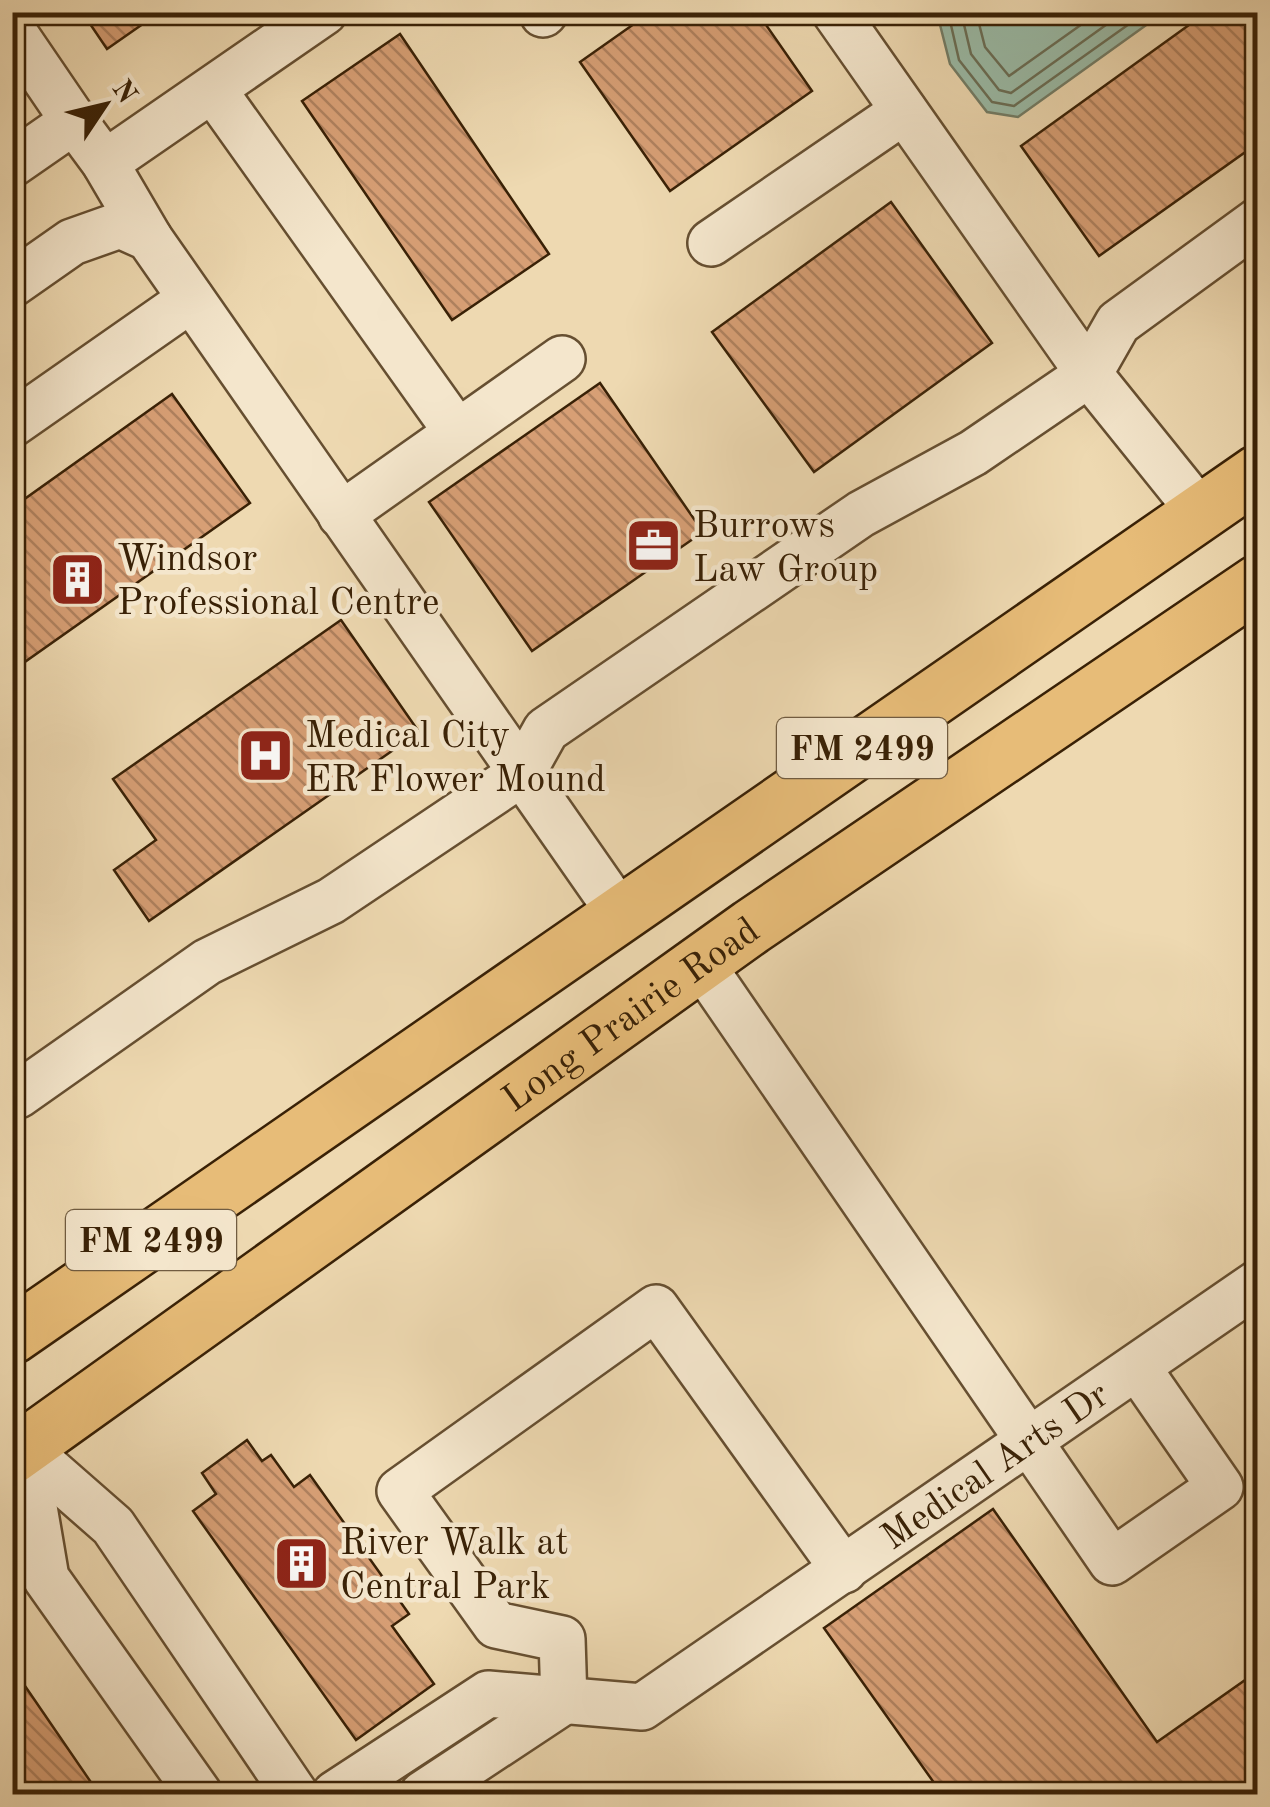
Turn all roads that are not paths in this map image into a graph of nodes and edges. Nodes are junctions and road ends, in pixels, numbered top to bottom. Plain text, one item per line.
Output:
1 (324, 12) edge
2 (835, 12) edge
3 (12, 30) edge
4 (214, 90) junction
5 (904, 111) junction
6 (74, 121) junction
7 (106, 163) junction
8 (12, 164) edge
9 (1258, 221) edge
10 (148, 238) junction
11 (710, 243) dead end
12 (12, 284) edge
13 (192, 299) junction
14 (562, 358) dead end
15 (1089, 374) junction
16 (12, 424) edge
17 (457, 432) junction
18 (1258, 472) edge
19 (1201, 513) junction
20 (342, 515) junction
21 (1258, 583) edge
22 (522, 773) junction
23 (621, 915) junction
24 (700, 962) junction
25 (12, 1096) edge
26 (1258, 1284) edge
27 (12, 1336) edge
28 (1137, 1367) junction
29 (1028, 1443) junction
30 (16, 1445) edge
31 (844, 1570) junction
32 (496, 1625) junction
33 (488, 1694) junction
34 (564, 1701) junction
35 (199, 1794) edge
36 (295, 1794) edge
37 (336, 1794) edge
38 (423, 1794) edge

1 - 4 street
2 - 5 street
3 - 6 street
4 - 7 street
4 - 17 street
5 - 11 street
5 - 15 street
6 - 7 street
6 - 8 street
7 - 10 street
9 - 15 street
10 - 12 street
10 - 13 street
13 - 16 street
13 - 20 street
14 - 17 street
15 - 19 street
15 - 22 street
17 - 20 street
18 - 19 main road, FM 2499
19 - 23 main road, FM 2499
20 - 22 street
21 - 24 main road, Long Prairie Road / FM 2499
22 - 23 street
22 - 25 street
23 - 27 main road, FM 2499
24 - 29 street
24 - 30 main road, Long Prairie Road / FM 2499
26 - 28 street, Medical Arts Dr
28 - 29 street, Medical Arts Dr
28 - 29 street
29 - 31 street, Medical Arts Dr
30 - 35 street
30 - 36 street
31 - 32 street
31 - 34 street, Medical Arts Dr
32 - 33 street
32 - 34 street
33 - 34 street, Medical Arts Dr
33 - 37 street
34 - 38 street

